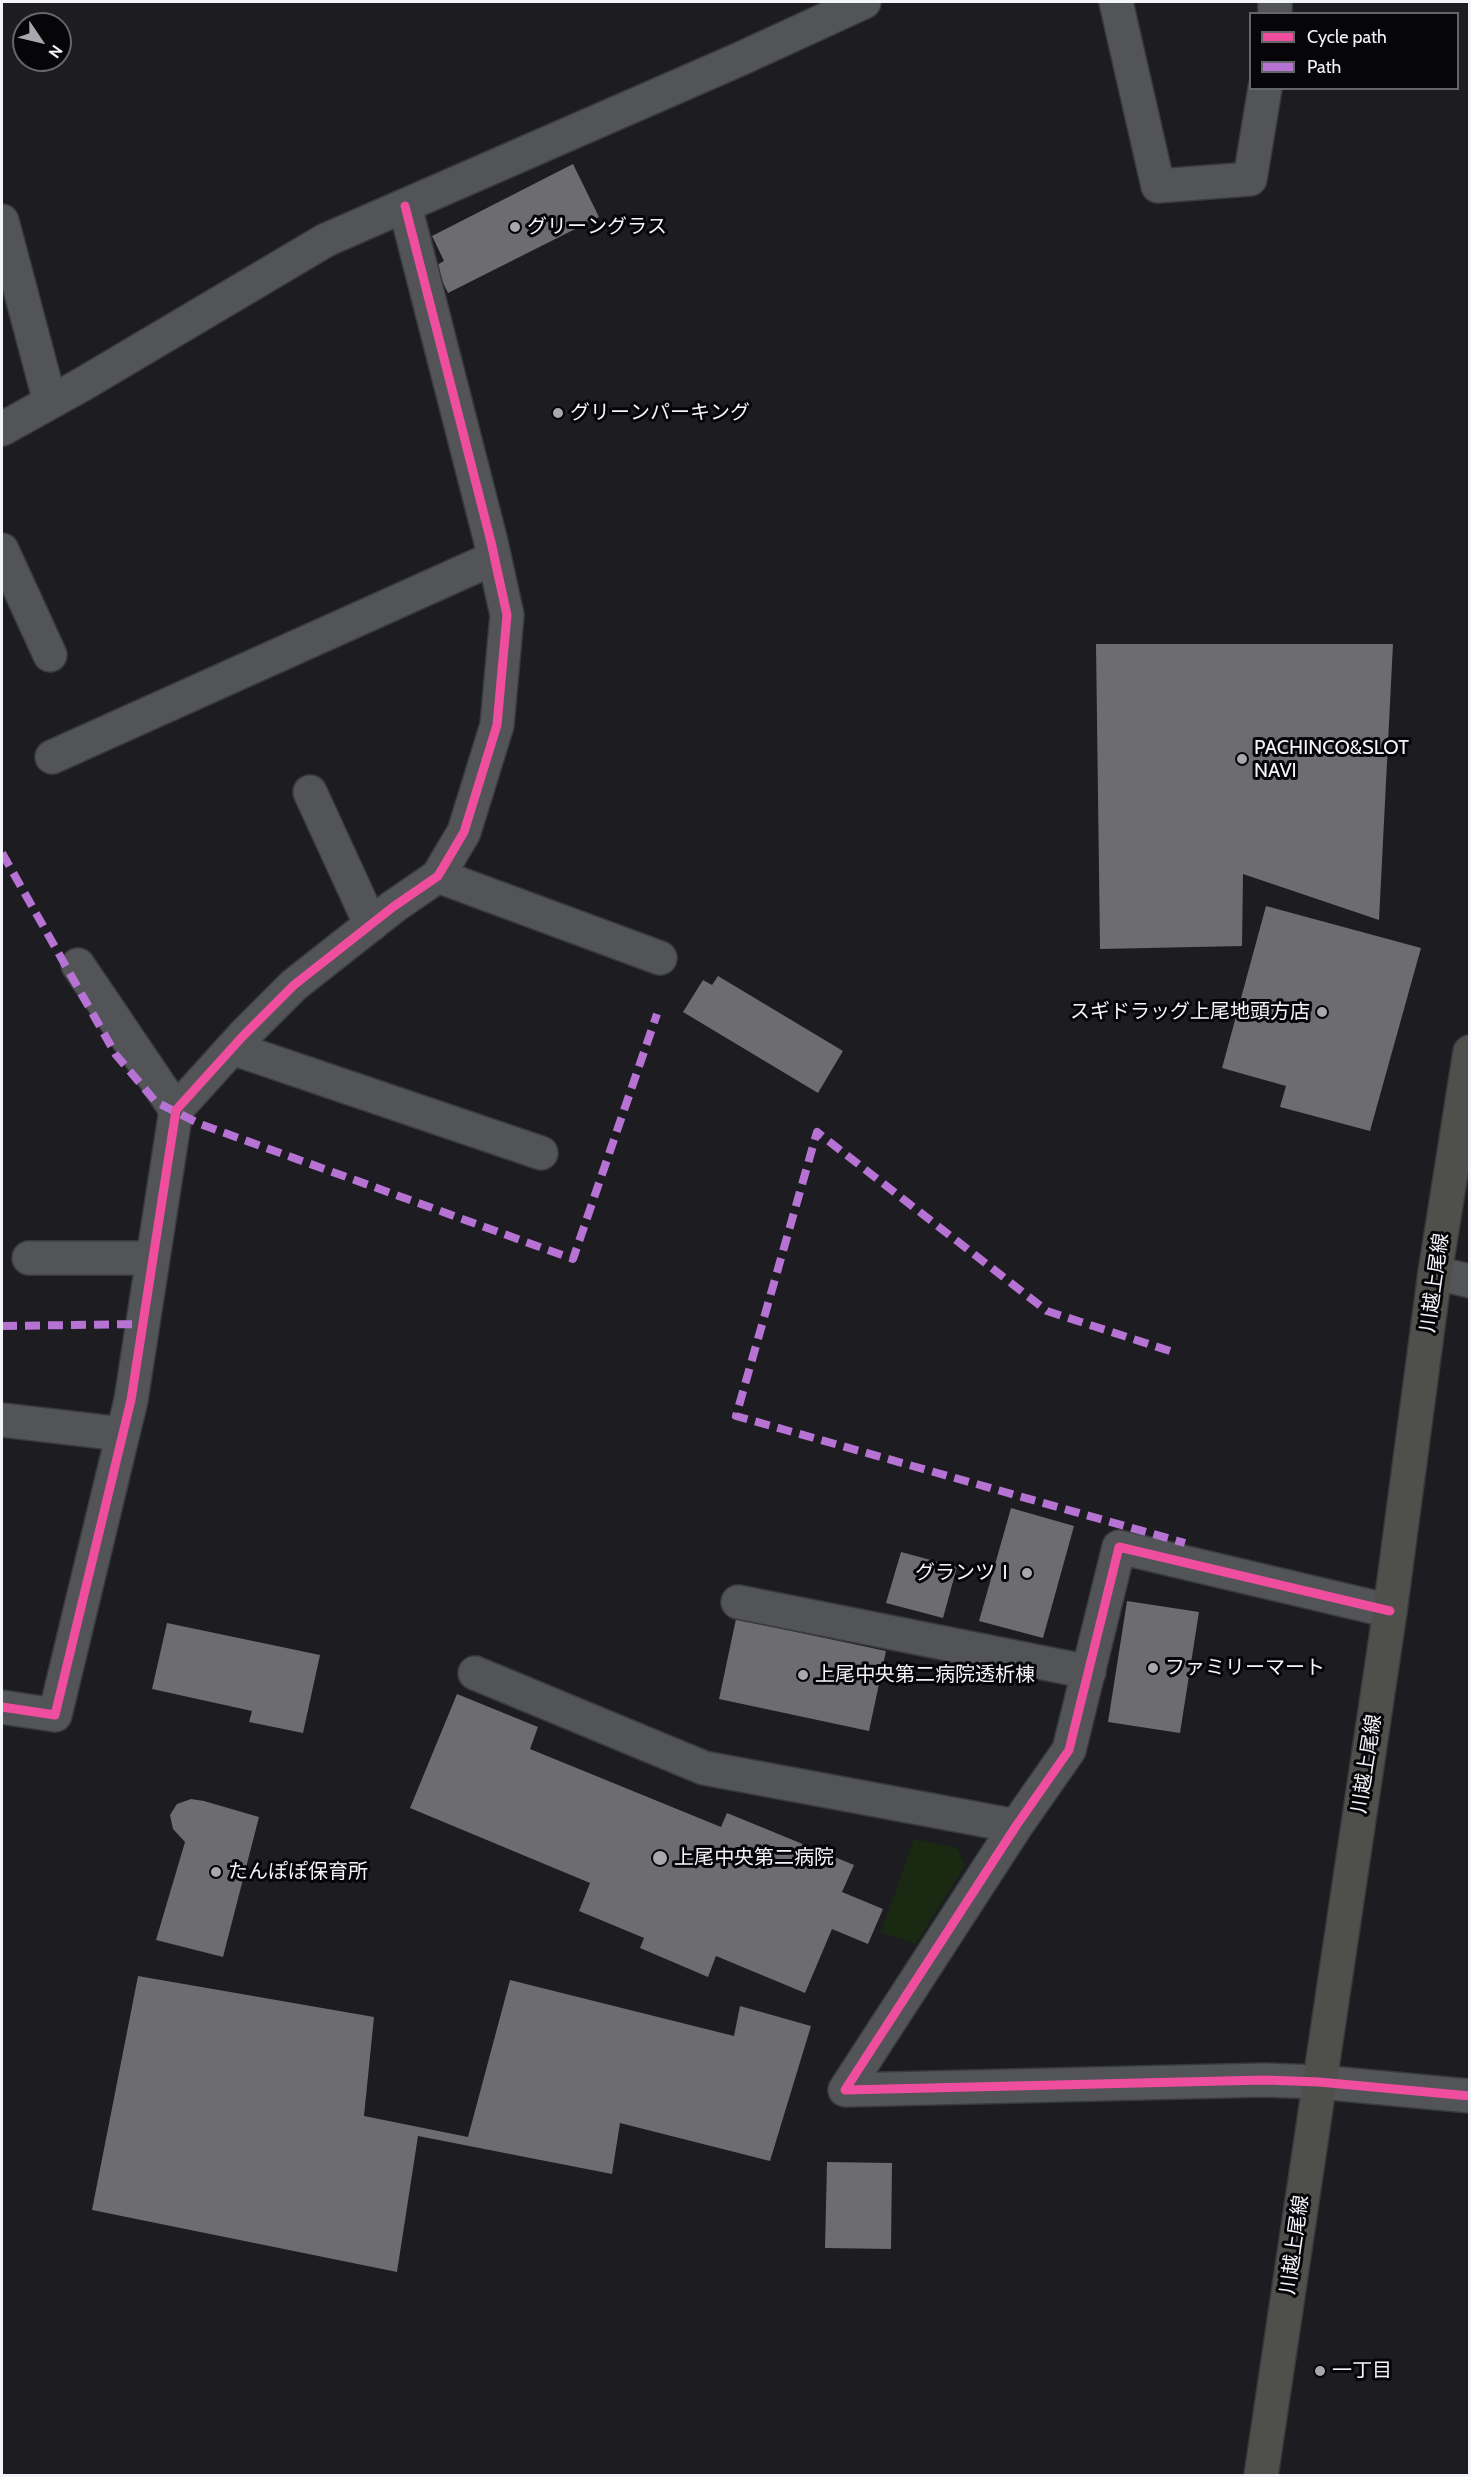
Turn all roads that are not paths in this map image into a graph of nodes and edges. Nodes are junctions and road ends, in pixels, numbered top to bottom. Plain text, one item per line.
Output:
1 (864, 2) edge
2 (1116, 2) edge
3 (1265, 90) edge
4 (405, 206) junction
5 (2, 221) edge
6 (50, 402) junction
7 (2, 429) edge
8 (2, 550) edge
9 (494, 558) junction
10 (50, 655) dead end
11 (52, 757) dead end
12 (310, 792) dead end
13 (438, 876) junction
14 (371, 925) junction
15 (660, 958) dead end
16 (78, 965) dead end
17 (232, 1048) junction
18 (1470, 1052) edge
19 (176, 1110) junction
20 (541, 1153) dead end
21 (29, 1258) dead end
22 (153, 1258) junction
23 (1435, 1273) junction
24 (1470, 1281) edge
25 (2, 1420) edge
26 (122, 1434) junction
27 (738, 1602) dead end
28 (1390, 1611) junction
29 (1089, 1672) junction
30 (475, 1673) dead end
31 (2, 1707) edge
32 (1016, 1826) junction
33 (1319, 2082) junction
34 (1470, 2096) edge
35 (1261, 2475) edge

1 - 4 street
2 - 3 street
4 - 6 street
4 - 9 street
5 - 6 street
6 - 7 street
8 - 10 street
9 - 11 street
9 - 13 street
12 - 14 street
13 - 14 street
13 - 15 street
14 - 17 street
16 - 19 street
17 - 19 street
17 - 20 street
18 - 23 main road, 川越上尾線
19 - 22 street
21 - 22 street
22 - 26 street
23 - 24 street
23 - 28 main road, 川越上尾線
25 - 26 street
26 - 31 street
27 - 29 street
28 - 29 street
28 - 33 main road, 川越上尾線
29 - 32 street
30 - 32 street
32 - 33 street
33 - 34 street
33 - 35 main road, 川越上尾線

